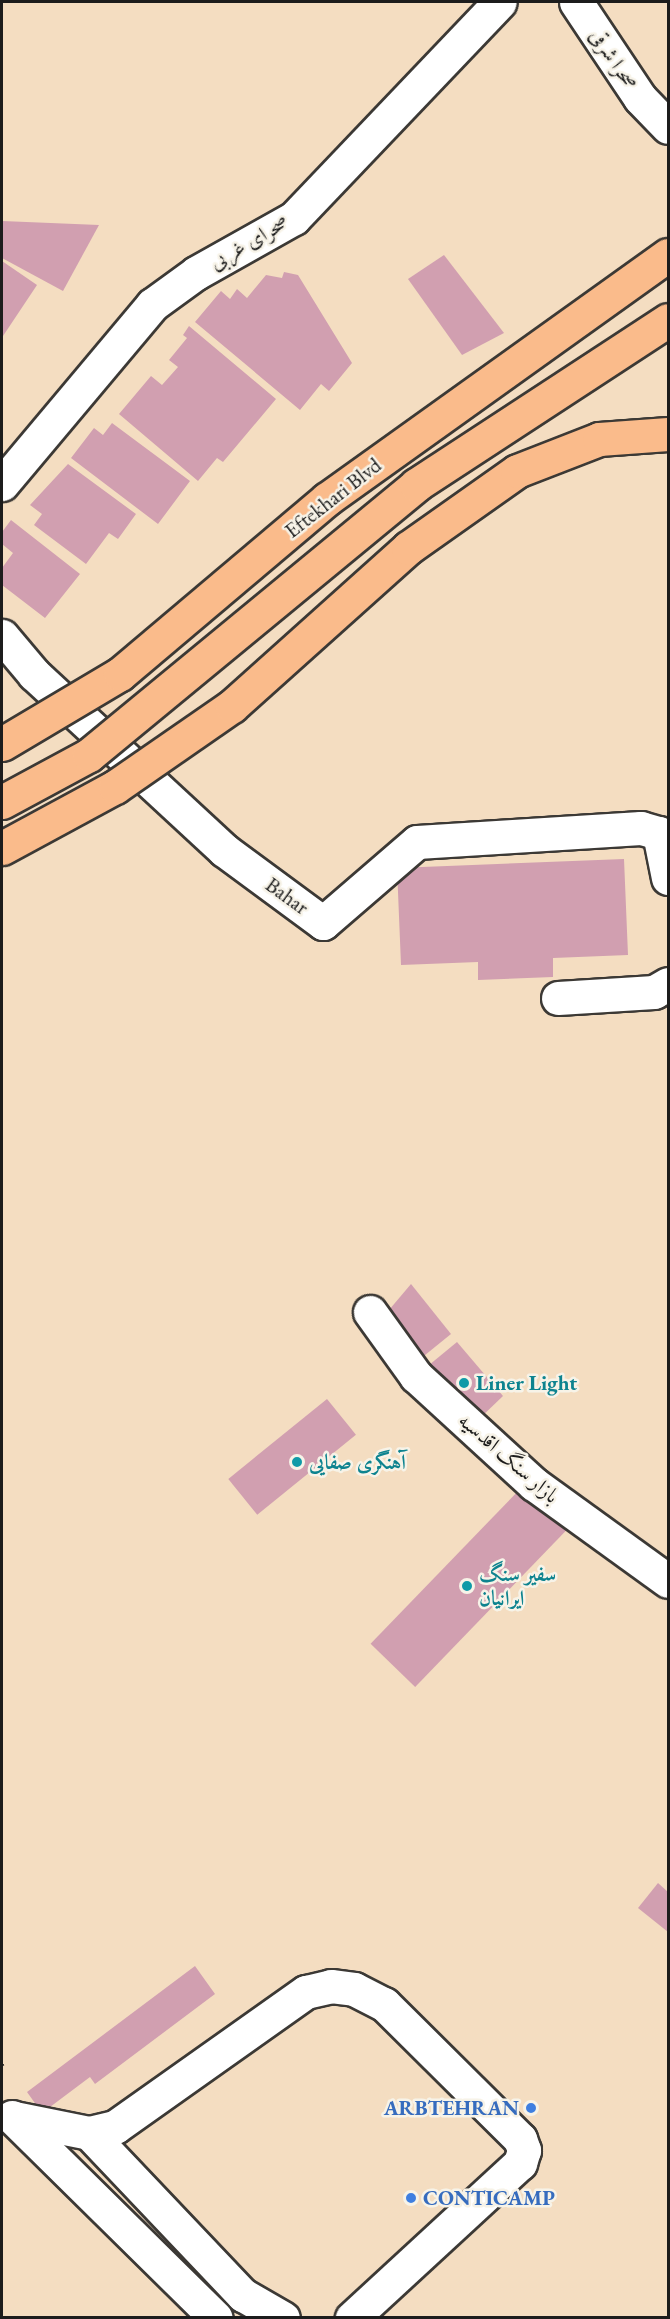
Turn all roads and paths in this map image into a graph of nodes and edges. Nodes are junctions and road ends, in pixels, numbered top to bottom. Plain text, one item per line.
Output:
1 (500, 2) edge
2 (576, 2) edge
3 (669, 127) edge
4 (669, 255) edge
5 (669, 320) edge
6 (669, 434) edge
7 (2, 484) edge
8 (2, 636) edge
9 (2, 744) edge
10 (2, 802) edge
11 (2, 848) edge
12 (669, 878) edge
13 (669, 984) edge
14 (558, 998) dead end
15 (370, 1312) dead end
16 (669, 1581) edge
17 (8, 2116) edge
18 (89, 2133) junction
19 (216, 2318) edge
20 (283, 2318) edge
21 (352, 2318) edge

1 - 7 street, صحرای غربی
2 - 3 street
4 - 9 main road, Eftekhari Blvd, bridge
5 - 10 main road, Eftekhari Blvd, bridge
6 - 11 main road, bridge
8 - 12 street, Bahar
13 - 14 street
15 - 16 street, بازار سنگ اقدسیه
17 - 18 street
17 - 19 street
18 - 20 street
18 - 21 street

